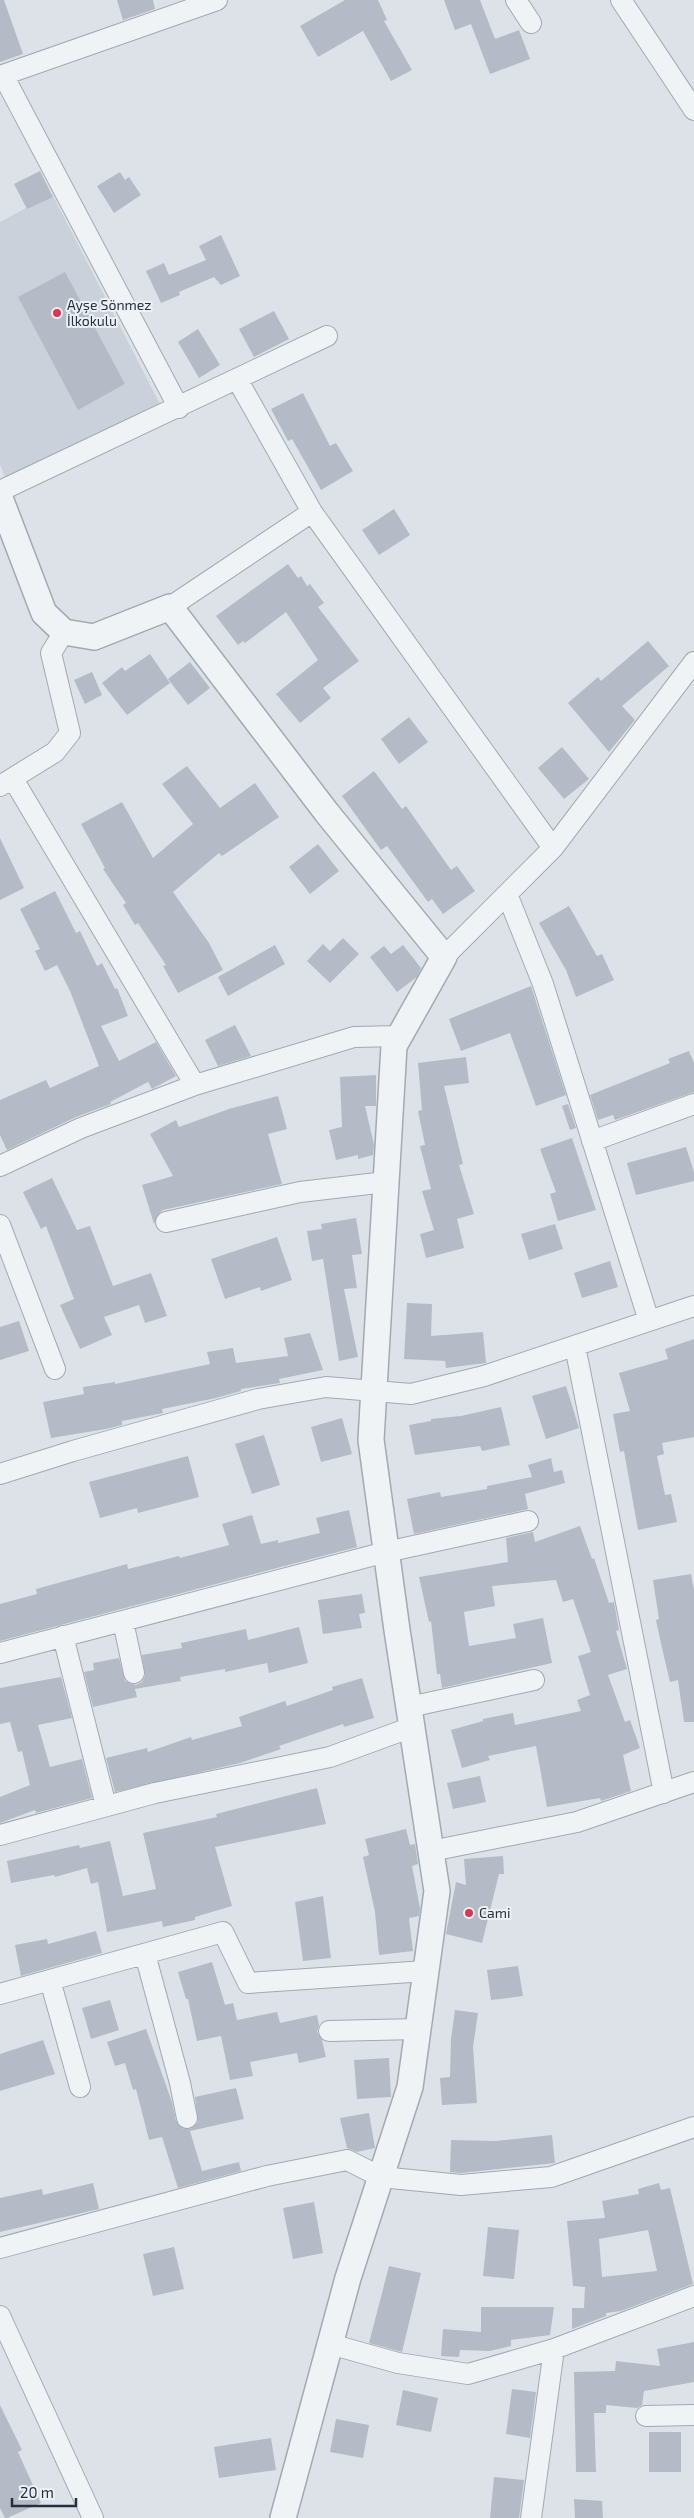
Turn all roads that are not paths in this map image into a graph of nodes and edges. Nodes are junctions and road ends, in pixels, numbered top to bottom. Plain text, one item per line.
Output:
1 (216, 0) edge
2 (516, 0) edge
3 (621, 0) edge
4 (531, 23) dead end
5 (1, 75) edge
6 (694, 110) edge
7 (327, 336) dead end
8 (237, 380) junction
9 (179, 408) junction
10 (0, 491) edge
11 (0, 498) edge
12 (312, 512) junction
13 (170, 607) junction
14 (64, 632) junction
15 (694, 662) edge
16 (6, 782) edge
17 (553, 848) junction
18 (508, 894) junction
19 (444, 957) junction
20 (400, 1036) junction
21 (195, 1085) junction
22 (694, 1104) edge
23 (592, 1141) junction
24 (0, 1166) edge
25 (386, 1182) junction
26 (166, 1222) dead end
27 (0, 1225) edge
28 (694, 1306) edge
29 (649, 1321) junction
30 (575, 1346) junction
31 (55, 1369) dead end
32 (373, 1392) junction
33 (0, 1474) edge
34 (528, 1521) dead end
35 (386, 1552) junction
36 (123, 1621) junction
37 (63, 1636) junction
38 (0, 1652) edge
39 (134, 1673) dead end
40 (534, 1680) dead end
41 (410, 1717) junction
42 (694, 1782) edge
43 (664, 1793) junction
44 (106, 1806) junction
45 (0, 1835) edge
46 (431, 1851) junction
47 (145, 1954) junction
48 (426, 1972) junction
49 (50, 1980) junction
50 (0, 1994) edge
51 (418, 2029) junction
52 (329, 2031) dead end
53 (80, 2087) dead end
54 (187, 2118) dead end
55 (694, 2127) edge
56 (381, 2177) junction
57 (0, 2248) edge
58 (694, 2296) edge
59 (0, 2316) edge
60 (330, 2344) junction
61 (554, 2349) junction
62 (694, 2415) edge
63 (646, 2416) dead end
64 (93, 2518) edge
65 (283, 2518) edge
66 (531, 2518) edge

1 - 5 street
2 - 4 street
3 - 6 street
5 - 9 street
7 - 8 street
8 - 9 street
8 - 12 street
9 - 10 street
11 - 14 street
12 - 13 street
12 - 17 street
13 - 14 street
13 - 19 street
14 - 16 street
15 - 17 street
16 - 21 street
17 - 18 street
18 - 19 street
18 - 23 street
19 - 20 street
20 - 21 street
20 - 25 street
21 - 24 street
22 - 23 street
23 - 29 street
25 - 26 street
25 - 32 street
27 - 31 street
28 - 29 street
29 - 30 street
30 - 32 street
30 - 43 street
32 - 33 street
32 - 35 street
34 - 35 street
35 - 36 street
35 - 41 street
36 - 37 street
36 - 39 street
37 - 38 street
37 - 44 street
40 - 41 street
41 - 44 street
41 - 46 street
42 - 43 street
43 - 46 street
44 - 45 street
46 - 48 street
47 - 48 street
47 - 49 street
47 - 54 street
48 - 51 street
49 - 50 street
49 - 53 street
51 - 52 street
51 - 56 street
55 - 56 street
56 - 57 street
56 - 60 street
58 - 61 street
59 - 64 street
60 - 61 street
60 - 65 street
61 - 66 street
62 - 63 street

